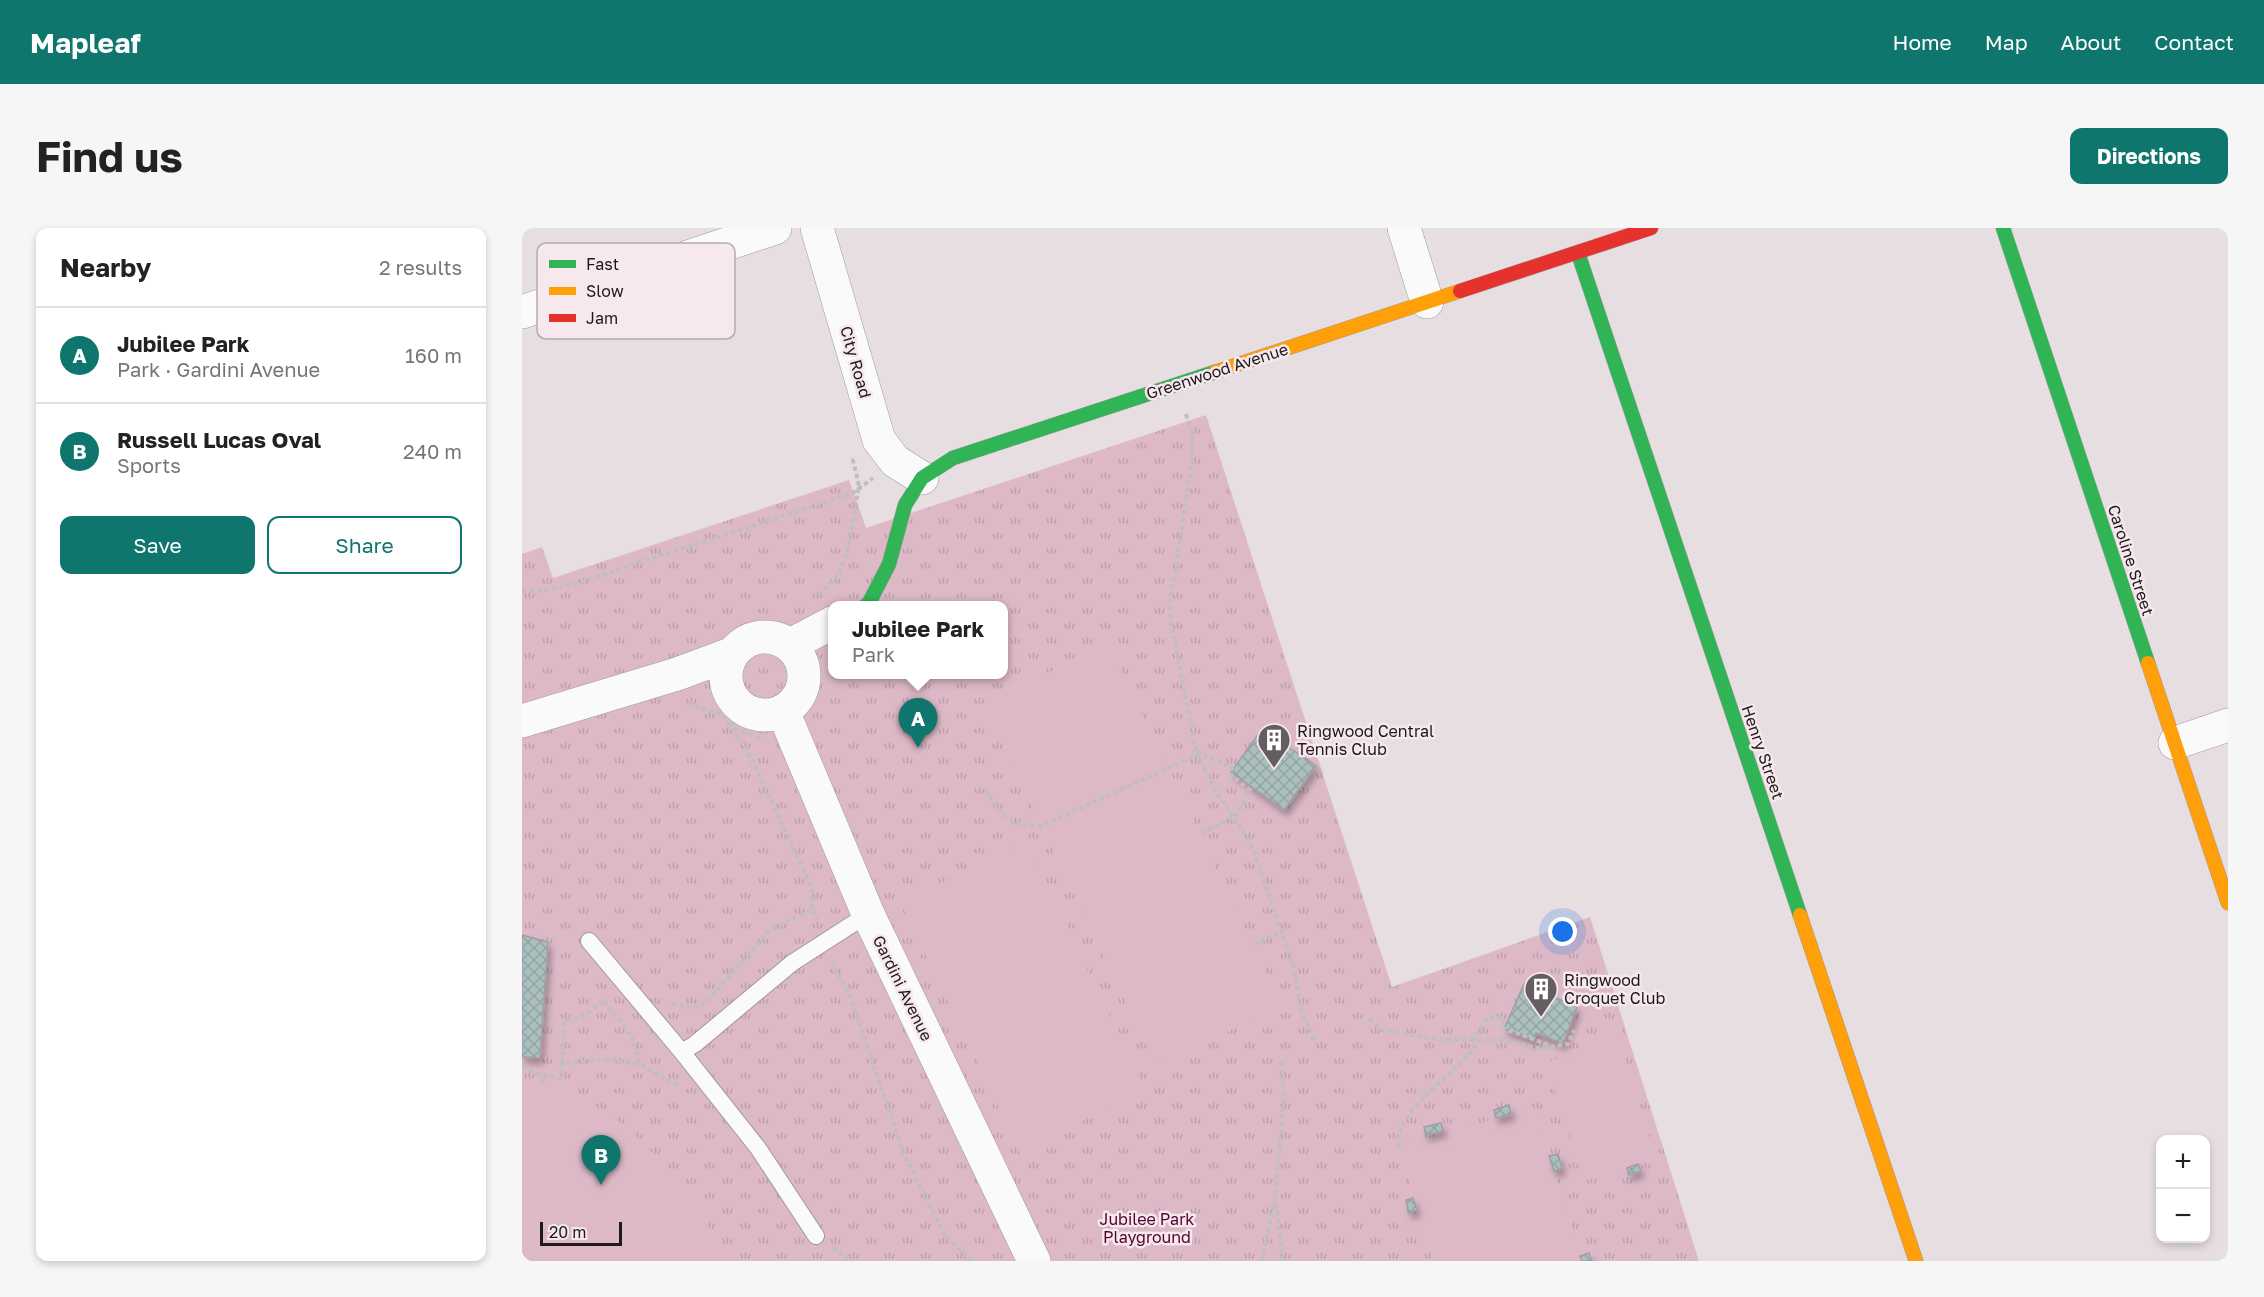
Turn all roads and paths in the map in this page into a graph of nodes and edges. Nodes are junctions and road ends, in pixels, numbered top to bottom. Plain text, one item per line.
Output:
1 (775, 228) edge
2 (817, 228) edge
3 (1404, 228) edge
4 (1652, 228) edge
5 (2003, 228) edge
6 (730, 243) edge
7 (1578, 253) junction
8 (1427, 302) junction
9 (537, 307) edge
10 (522, 312) edge
11 (1186, 414) dead end
12 (900, 470) junction
13 (858, 489) junction
14 (522, 591) edge
15 (870, 601) edge
16 (824, 616) edge
17 (731, 654) junction
18 (797, 656) junction
19 (680, 688) junction
20 (726, 703) junction
21 (783, 711) junction
22 (522, 721) edge
23 (2228, 725) edge
24 (766, 739) dead end
25 (2175, 743) junction
26 (1197, 753) junction
27 (986, 790) dead end
28 (1235, 817) junction
29 (1200, 834) dead end
30 (2228, 903) edge
31 (812, 910) junction
32 (868, 915) junction
33 (1282, 931) junction
34 (589, 941) dead end
35 (826, 941) junction
36 (1254, 945) dead end
37 (624, 985) junction
38 (666, 998) dead end
39 (603, 1000) junction
40 (1369, 1018) dead end
41 (1574, 1030) dead end
42 (1478, 1040) junction
43 (1472, 1041) junction
44 (1316, 1044) dead end
45 (1553, 1047) junction
46 (682, 1052) junction
47 (1281, 1062) dead end
48 (562, 1063) junction
49 (640, 1064) junction
50 (522, 1067) edge
51 (543, 1076) junction
52 (543, 1083) dead end
53 (684, 1092) dead end
54 (1400, 1147) dead end
55 (1275, 1198) junction
56 (816, 1236) dead end
57 (972, 1261) edge
58 (1034, 1261) edge
59 (1262, 1261) edge
60 (1283, 1261) edge
61 (1916, 1261) edge

1 - 6 street
2 - 12 street, City Road
3 - 8 street
4 - 7 street, Greenwood Avenue
5 - 25 street, Caroline Street
7 - 8 street, Greenwood Avenue
7 - 61 street, Henry Street
8 - 12 street, Greenwood Avenue
9 - 10 street
11 - 26 path
12 - 13 path
12 - 13 path
12 - 15 street, Greenwood Avenue
13 - 14 path
13 - 16 path
16 - 18 street
17 - 18 street
17 - 19 street
17 - 20 street
18 - 21 street
19 - 20 street
19 - 20 path
19 - 22 street
20 - 21 street
20 - 24 path
20 - 31 path
21 - 32 street, Gardini Avenue
23 - 25 street
25 - 30 street, Caroline Street
26 - 27 path
26 - 28 path
26 - 28 path
28 - 29 path
28 - 33 path
31 - 35 path
31 - 38 path
32 - 35 lane
32 - 58 street, Gardini Avenue
33 - 36 path
33 - 44 path
34 - 37 lane
35 - 46 lane
35 - 57 path
37 - 39 path
37 - 46 lane
39 - 48 path
39 - 49 path
40 - 43 path
41 - 45 path
42 - 43 path
42 - 45 path
42 - 54 path
43 - 45 path
46 - 56 lane
47 - 55 path
48 - 49 path
48 - 51 path
49 - 53 path
50 - 51 path
51 - 52 path
55 - 59 path
55 - 60 path

